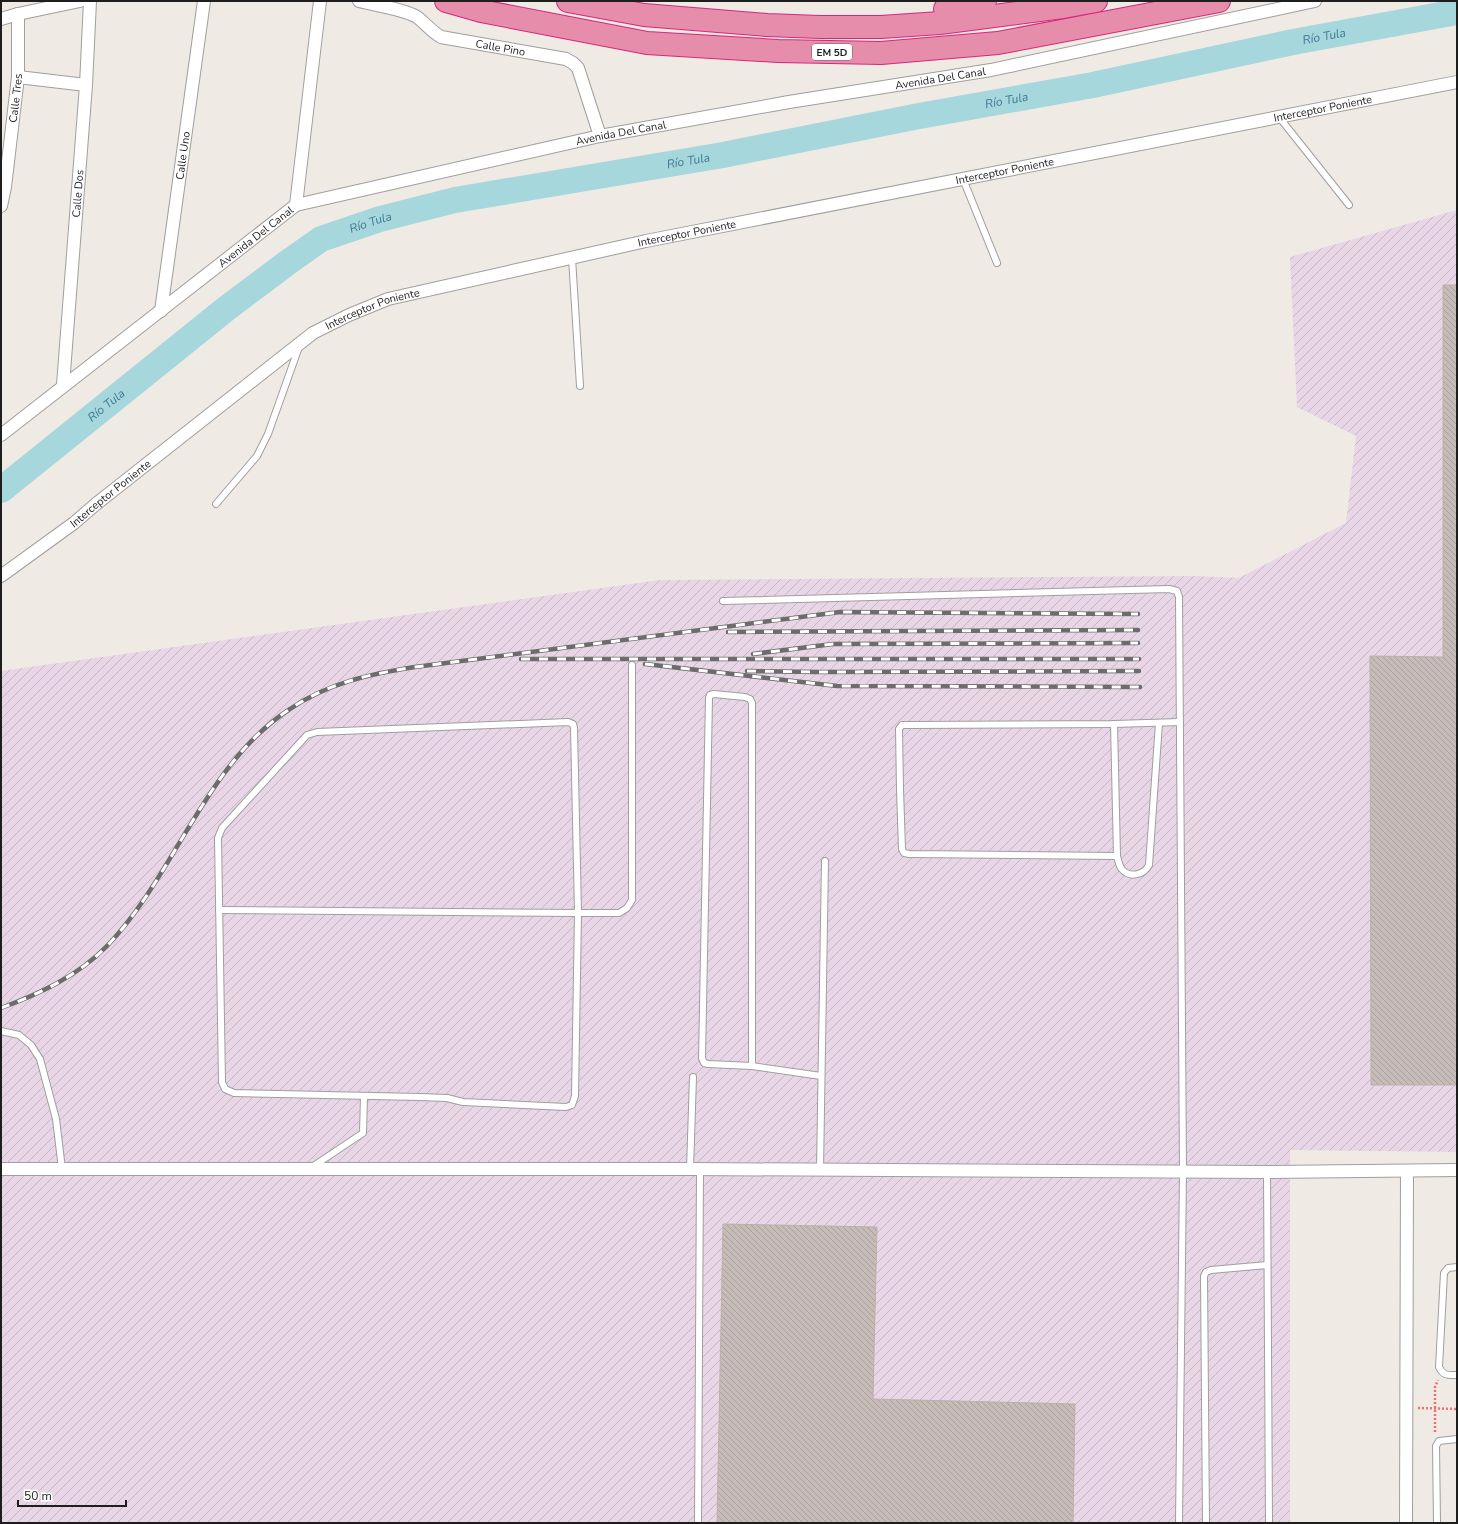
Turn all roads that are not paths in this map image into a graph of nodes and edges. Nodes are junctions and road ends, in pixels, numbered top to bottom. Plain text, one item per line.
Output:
1 (80, 1) edge
2 (90, 1) edge
3 (204, 1) edge
4 (320, 1) edge
5 (359, 1) edge
6 (446, 1) edge
7 (568, 1) edge
8 (985, 1) edge
9 (1096, 1) edge
10 (1219, 1) edge
11 (1315, 1) edge
12 (18, 14) junction
13 (1, 19) edge
14 (767, 25) junction
15 (18, 77) junction
16 (1457, 82) edge
17 (86, 85) junction
18 (1279, 117) junction
19 (600, 136) junction
20 (963, 179) junction
21 (296, 205) junction
22 (1349, 205) dead end
23 (1, 206) edge
24 (572, 258) junction
25 (997, 263) dead end
26 (162, 311) junction
27 (301, 342) junction
28 (63, 385) junction
29 (580, 386) dead end
30 (1, 435) edge
31 (216, 504) dead end
32 (1, 576) edge
33 (723, 601) dead end
34 (632, 665) dead end
35 (1180, 722) junction
36 (1159, 723) junction
37 (1114, 724) junction
38 (1117, 856) junction
39 (826, 861) dead end
40 (219, 910) junction
41 (578, 913) junction
42 (1, 1031) edge
43 (752, 1066) junction
44 (821, 1076) junction
45 (693, 1077) dead end
46 (364, 1096) junction
47 (1, 1169) edge
48 (62, 1169) junction
49 (308, 1170) junction
50 (695, 1170) junction
51 (820, 1170) junction
52 (1457, 1170) edge
53 (1183, 1171) junction
54 (1407, 1171) junction
55 (1267, 1172) junction
56 (1267, 1265) junction
57 (1457, 1267) edge
58 (1457, 1376) edge
59 (1457, 1439) edge
60 (698, 1523) edge
61 (1179, 1523) edge
62 (1206, 1523) edge
63 (1269, 1523) edge
64 (1406, 1523) edge
65 (1437, 1523) edge

1 - 12 street
2 - 17 street, Calle Dos
3 - 26 street, Calle Uno
4 - 21 street
5 - 19 street, Calle Pino
6 - 10 highway, EM 5D
7 - 14 highway
8 - 14 highway
9 - 14 highway
11 - 19 street, Avenida Del Canal
12 - 13 street
12 - 15 street, Calle Tres
15 - 17 street
15 - 23 street, Calle Tres
16 - 18 street, Interceptor Poniente
17 - 28 street, Calle Dos
18 - 20 street, Interceptor Poniente
18 - 22 lane
19 - 21 street, Avenida Del Canal
20 - 24 street, Interceptor Poniente
20 - 25 lane
21 - 26 street, Avenida Del Canal
24 - 27 street, Interceptor Poniente
24 - 29 lane
26 - 28 street, Avenida Del Canal
27 - 31 lane
27 - 32 street, Interceptor Poniente
28 - 30 street, Avenida Del Canal
33 - 35 lane
34 - 41 lane
35 - 36 lane
35 - 53 lane
36 - 37 lane
36 - 38 lane
37 - 38 lane
37 - 38 lane
39 - 44 lane
40 - 41 lane
40 - 41 lane
40 - 46 lane
41 - 46 lane
42 - 48 lane
43 - 43 lane
43 - 44 lane
44 - 51 lane
45 - 50 lane
46 - 49 lane
47 - 48 street
48 - 49 street
49 - 50 street
50 - 51 street
50 - 60 lane
51 - 53 street
52 - 54 street
53 - 55 street
53 - 61 lane
54 - 55 street
54 - 64 street
55 - 56 lane
56 - 62 lane
56 - 63 lane
57 - 58 lane
59 - 65 lane

